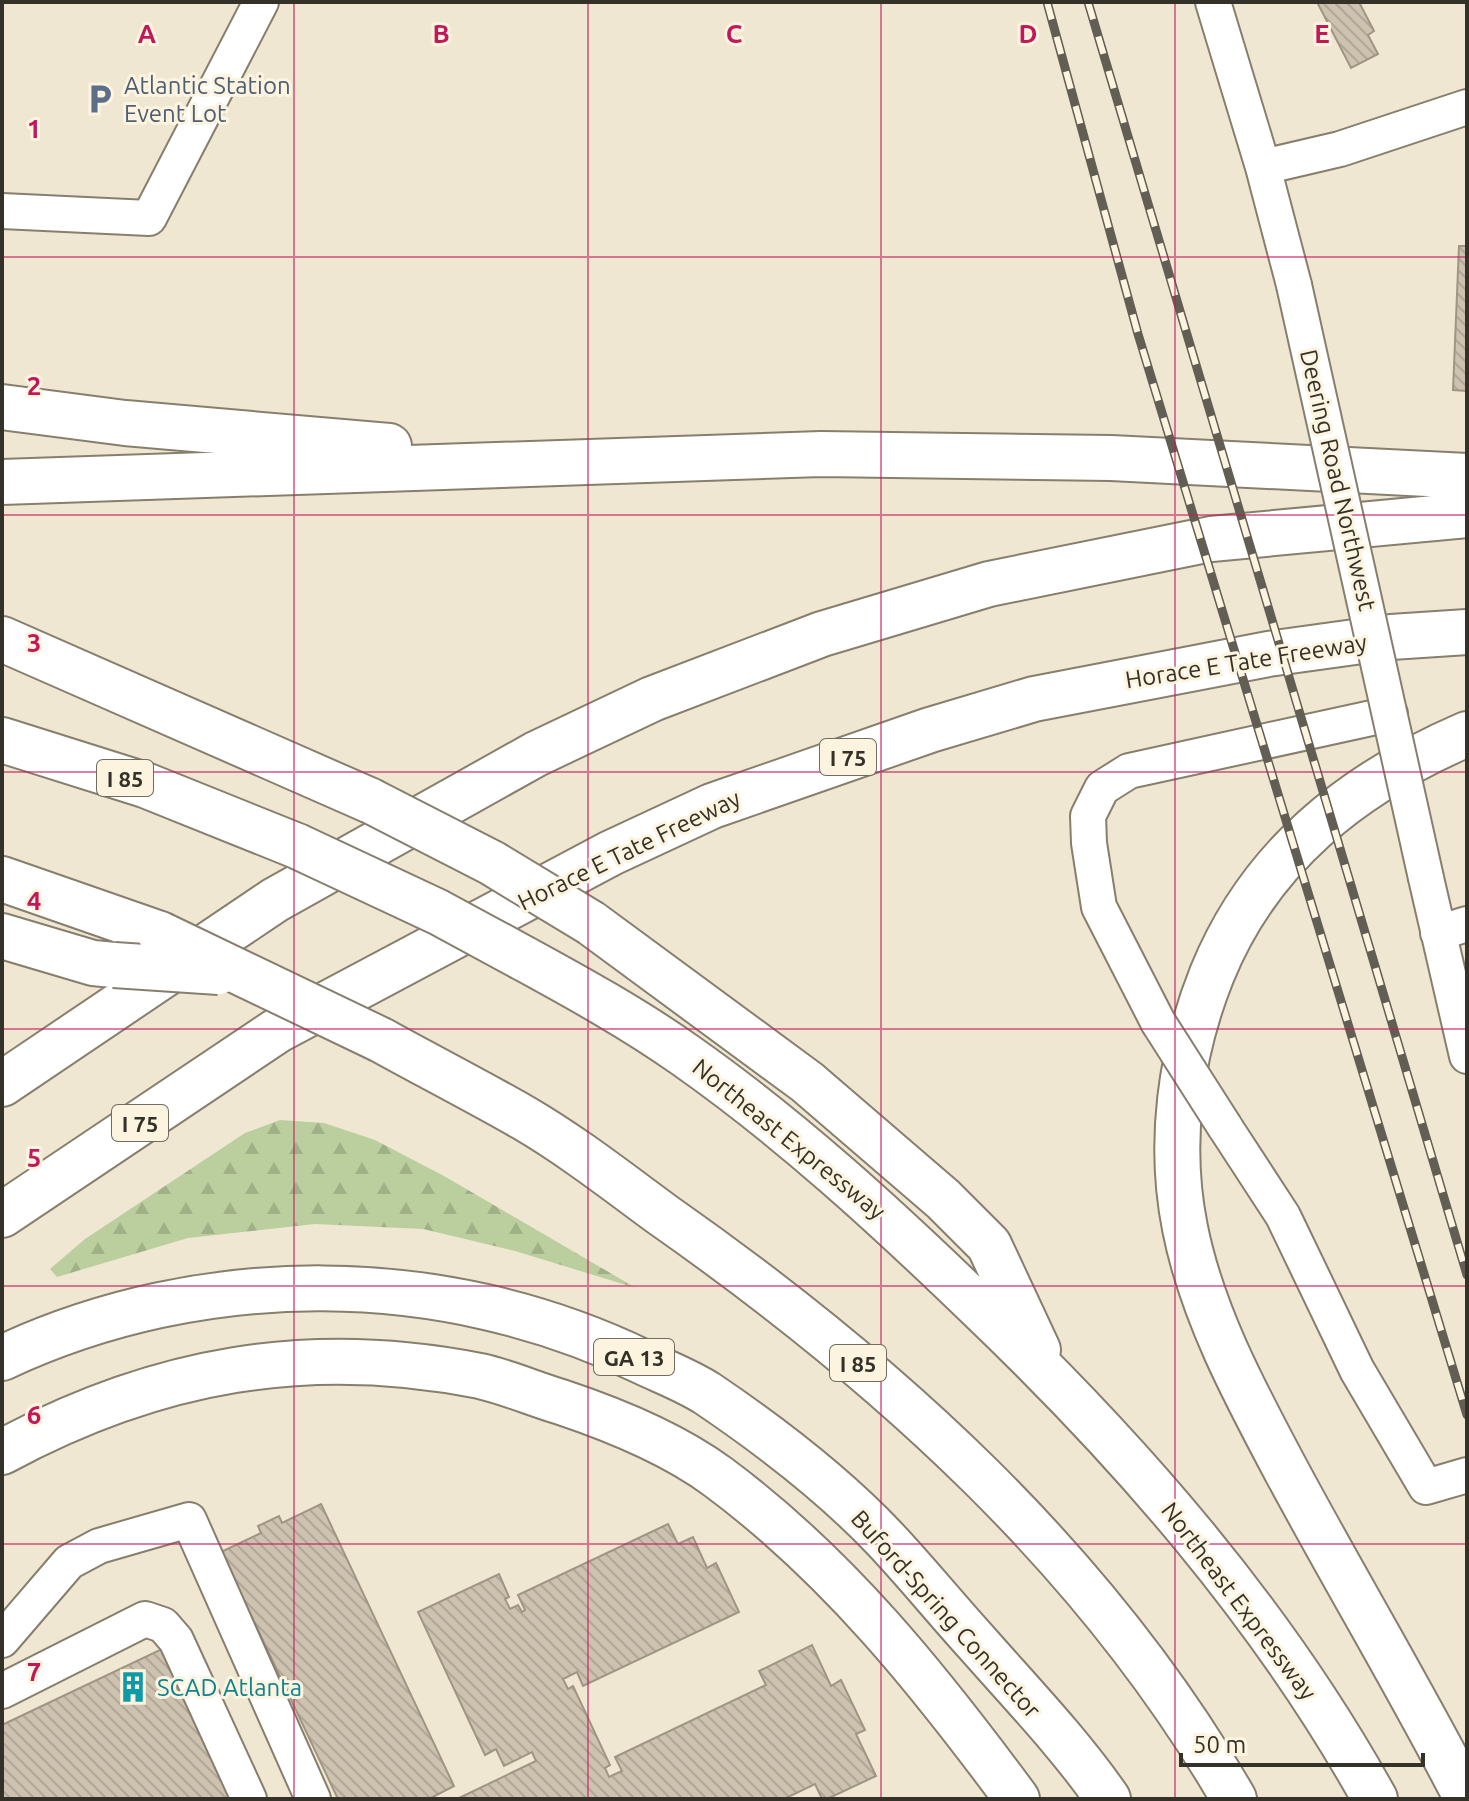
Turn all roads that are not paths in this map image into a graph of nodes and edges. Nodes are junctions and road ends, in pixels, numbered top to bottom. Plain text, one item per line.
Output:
1 (261, 2) edge
2 (1213, 2) edge
3 (1467, 107) edge
4 (1263, 167) junction
5 (2, 211) edge
6 (2, 407) edge
7 (599, 459) junction
8 (1467, 476) edge
9 (2, 482) edge
10 (1467, 515) edge
11 (1467, 632) edge
12 (2, 639) edge
13 (1390, 714) junction
14 (1467, 734) edge
15 (2, 740) edge
16 (2, 879) edge
17 (1452, 928) edge
18 (2, 936) edge
19 (237, 973) junction
20 (278, 1030) junction
21 (1467, 1056) edge
22 (2, 1084) edge
23 (2, 1182) edge
24 (2, 1215) edge
25 (2, 1358) edge
26 (1049, 1374) junction
27 (2, 1452) edge
28 (1467, 1475) edge
29 (2, 1640) edge
30 (2, 1691) edge
31 (249, 1799) edge
32 (313, 1799) edge
33 (1017, 1799) edge
34 (1108, 1799) edge
35 (1234, 1799) edge
36 (1375, 1799) edge
37 (1467, 1799) edge

1 - 5 street
2 - 4 street, Deering Road Northwest
3 - 4 street
4 - 13 street, Deering Road Northwest, bridge
6 - 7 highway
7 - 8 highway
7 - 9 highway
10 - 22 highway
11 - 20 highway, Horace E Tate Freeway / I 75
12 - 26 highway, bridge
13 - 17 street, Deering Road Northwest, bridge
13 - 28 street, bridge
14 - 37 highway
15 - 26 highway, Northeast Expressway / I 85, bridge
16 - 19 highway, I 85, bridge
17 - 21 street, Deering Road Northwest
18 - 19 highway, bridge
19 - 35 highway, I 85, bridge
20 - 23 highway
20 - 24 highway, Horace E Tate Freeway / I 75
25 - 34 highway, Buford-Spring Connector / GA 13
26 - 36 highway, Northeast Expressway / I 85
27 - 33 highway
29 - 32 street
30 - 31 street

